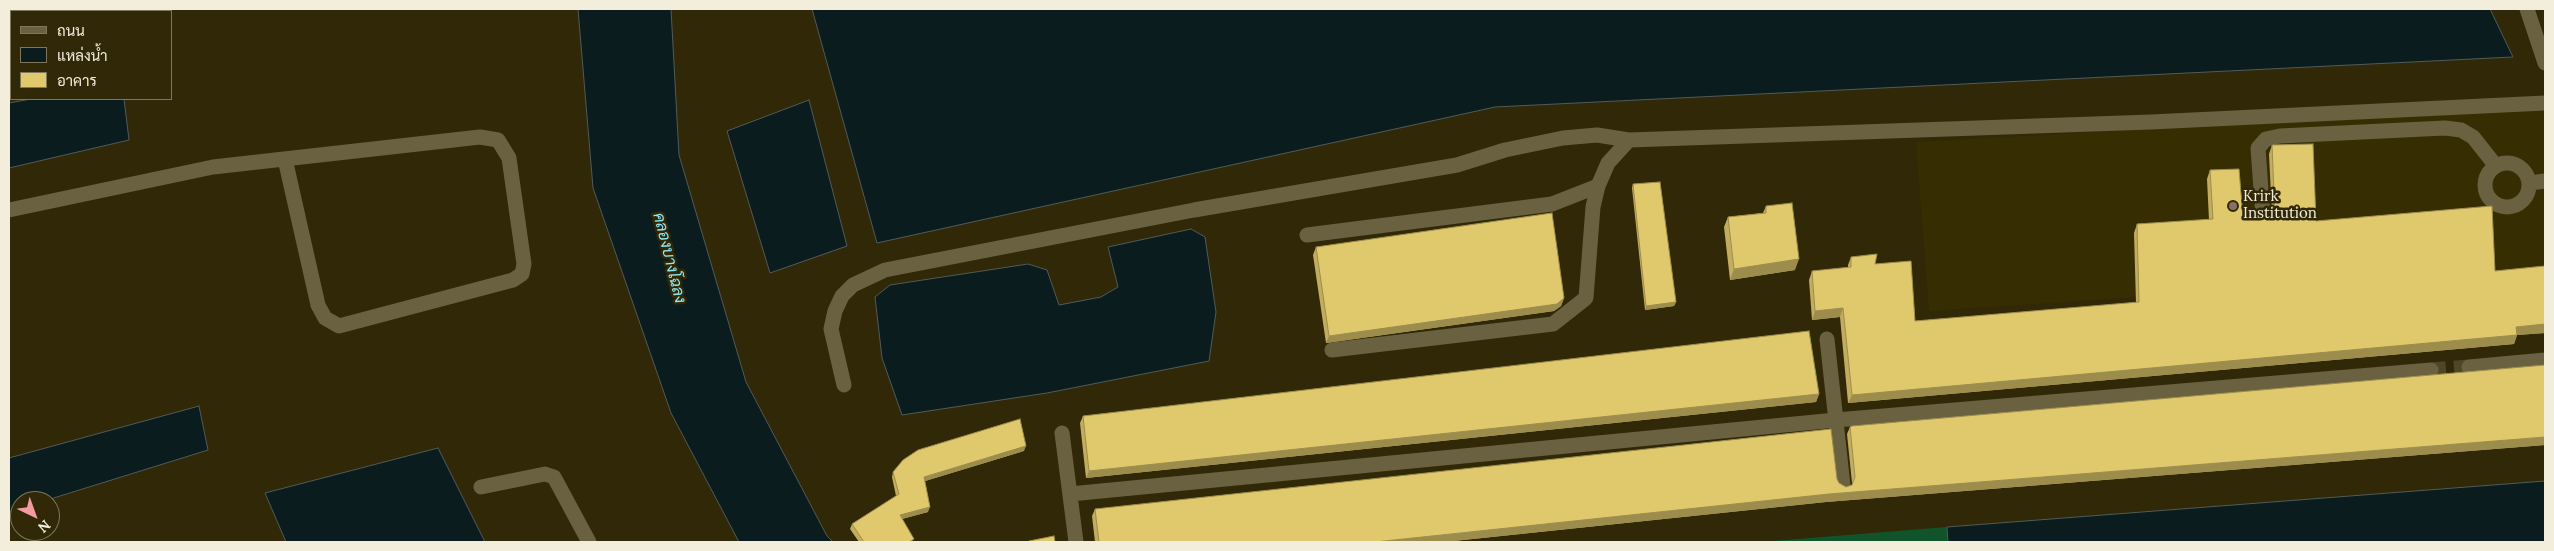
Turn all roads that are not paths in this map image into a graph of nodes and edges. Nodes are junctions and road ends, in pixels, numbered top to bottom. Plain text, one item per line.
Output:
1 (2527, 9) edge
2 (2545, 63) edge
3 (2545, 103) edge
4 (1629, 140) junction
5 (285, 159) junction
6 (2496, 166) junction
7 (2545, 181) edge
8 (2530, 183) junction
9 (1598, 186) junction
10 (9, 210) edge
11 (2263, 217) edge
12 (1307, 235) dead end
13 (1827, 339) dead end
14 (1332, 350) dead end
15 (2545, 360) edge
16 (2469, 367) tunnel mouth
17 (2431, 370) tunnel mouth
18 (844, 385) dead end
19 (1836, 420) junction
20 (1062, 433) dead end
21 (1843, 484) edge
22 (481, 487) dead end
23 (1070, 494) junction
24 (589, 542) edge
25 (1076, 542) edge

1 - 2 street
3 - 4 street
4 - 9 street
4 - 18 street
5 - 5 street
5 - 10 street
6 - 8 street
6 - 8 street
6 - 11 street
7 - 8 street
9 - 12 street
9 - 14 street
13 - 19 street
15 - 16 street
17 - 19 street
19 - 21 street
19 - 23 street
20 - 23 street
22 - 24 street
23 - 25 street

